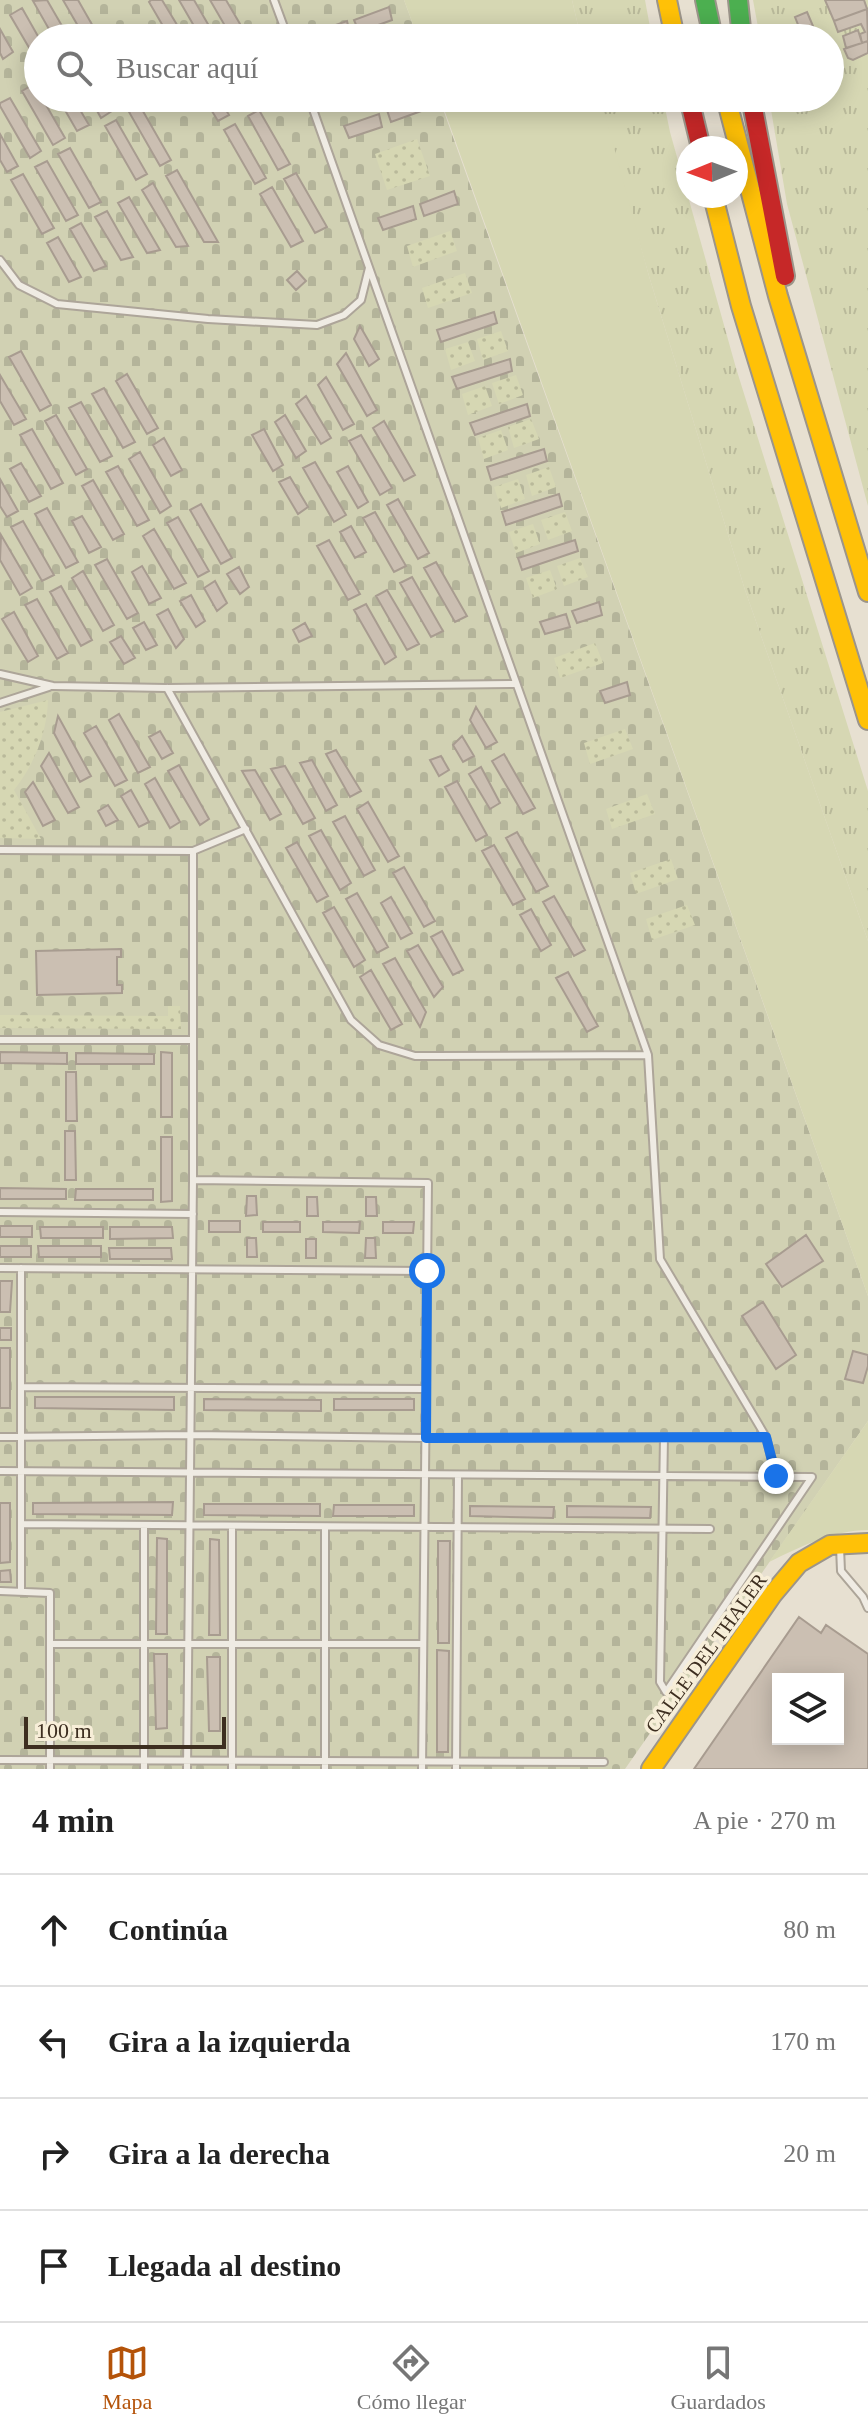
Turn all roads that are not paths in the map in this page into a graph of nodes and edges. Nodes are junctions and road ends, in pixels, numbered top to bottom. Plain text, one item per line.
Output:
1 (274, 0) edge
2 (667, 0) edge
3 (705, 0) edge
4 (738, 0) edge
5 (283, 24) edge
6 (672, 24) edge
7 (710, 24) edge
8 (741, 24) edge
9 (314, 112) edge
10 (692, 112) edge
11 (730, 112) edge
12 (754, 112) edge
13 (698, 136) edge
14 (716, 208) edge
15 (0, 260) edge
16 (369, 268) junction
17 (778, 296) junction
18 (868, 592) edge
19 (0, 674) edge
20 (516, 684) junction
21 (53, 686) junction
22 (167, 688) junction
23 (0, 703) edge
24 (868, 720) edge
25 (246, 829) junction
26 (0, 850) edge
27 (193, 851) junction
28 (0, 1040) edge
29 (193, 1040) junction
30 (648, 1055) junction
31 (193, 1180) junction
32 (0, 1212) edge
33 (193, 1214) junction
34 (0, 1268) edge
35 (21, 1268) junction
36 (192, 1269) junction
37 (427, 1271) junction
38 (21, 1387) junction
39 (190, 1388) junction
40 (426, 1389) junction
41 (189, 1435) junction
42 (21, 1436) junction
43 (0, 1437) edge
44 (664, 1437) junction
45 (766, 1437) junction
46 (426, 1438) junction
47 (0, 1471) edge
48 (21, 1471) junction
49 (189, 1471) junction
50 (425, 1474) junction
51 (458, 1475) junction
52 (664, 1476) junction
53 (776, 1476) junction
54 (21, 1524) junction
55 (144, 1525) junction
56 (189, 1526) junction
57 (232, 1526) junction
58 (325, 1527) junction
59 (424, 1527) junction
60 (458, 1528) junction
61 (663, 1529) junction
62 (710, 1529) dead end
63 (840, 1543) junction
64 (868, 1543) edge
65 (0, 1591) edge
66 (21, 1591) junction
67 (865, 1597) edge
68 (868, 1608) edge
69 (50, 1644) junction
70 (144, 1644) junction
71 (188, 1644) junction
72 (232, 1644) junction
73 (325, 1644) junction
74 (423, 1644) junction
75 (0, 1760) edge
76 (50, 1760) junction
77 (144, 1760) junction
78 (187, 1760) junction
79 (232, 1760) junction
80 (604, 1762) dead end
81 (325, 1765) edge
82 (422, 1765) edge
83 (456, 1765) edge
84 (50, 1769) edge
85 (144, 1769) edge
86 (187, 1769) edge
87 (232, 1769) edge
88 (651, 1769) edge

1 - 5 lane
2 - 6 main road
3 - 7 main road
4 - 8 main road
9 - 16 lane
10 - 13 main road
11 - 17 main road
12 - 17 main road
14 - 24 main road
15 - 16 lane
16 - 20 lane
17 - 18 main road
19 - 21 lane
20 - 22 lane
20 - 30 lane
21 - 22 lane
21 - 23 lane
22 - 25 lane
25 - 27 lane
25 - 30 lane
26 - 27 lane
27 - 29 lane
28 - 29 lane
29 - 31 lane
30 - 45 lane
31 - 33 lane
31 - 37 lane
32 - 33 lane
33 - 36 lane
34 - 35 lane
35 - 36 lane
35 - 38 lane
36 - 37 lane
36 - 39 lane
37 - 40 lane
38 - 39 lane
38 - 42 lane
39 - 40 lane
39 - 41 lane
40 - 46 lane
41 - 42 lane
41 - 46 lane
41 - 49 lane
42 - 43 lane
42 - 48 lane
44 - 45 lane
44 - 46 lane
44 - 52 lane
45 - 53 lane
46 - 50 lane
47 - 48 lane
48 - 49 lane
48 - 54 lane
49 - 50 lane
49 - 56 lane
50 - 51 lane
50 - 59 lane
51 - 52 lane
51 - 60 lane
52 - 53 lane
52 - 61 lane
53 - 61 lane
54 - 55 lane
54 - 66 lane
55 - 56 lane
55 - 70 lane
56 - 57 lane
56 - 71 lane
57 - 58 lane
57 - 72 lane
58 - 59 lane
58 - 73 lane
59 - 60 lane
59 - 74 lane
60 - 61 lane
60 - 83 lane
61 - 62 lane
63 - 64 main road
63 - 67 lane
63 - 88 main road, CALLE DEL THALER
65 - 66 lane
66 - 69 lane
67 - 68 lane
69 - 70 lane
69 - 76 lane
70 - 71 lane
70 - 77 lane
71 - 72 lane
71 - 78 lane
72 - 73 lane
72 - 79 lane
73 - 74 lane
73 - 81 lane
74 - 82 lane
75 - 76 lane
76 - 77 lane
76 - 84 lane
77 - 78 lane
77 - 85 lane
78 - 79 lane
78 - 86 lane
79 - 81 lane
79 - 87 lane
80 - 83 lane
81 - 82 lane
82 - 83 lane

